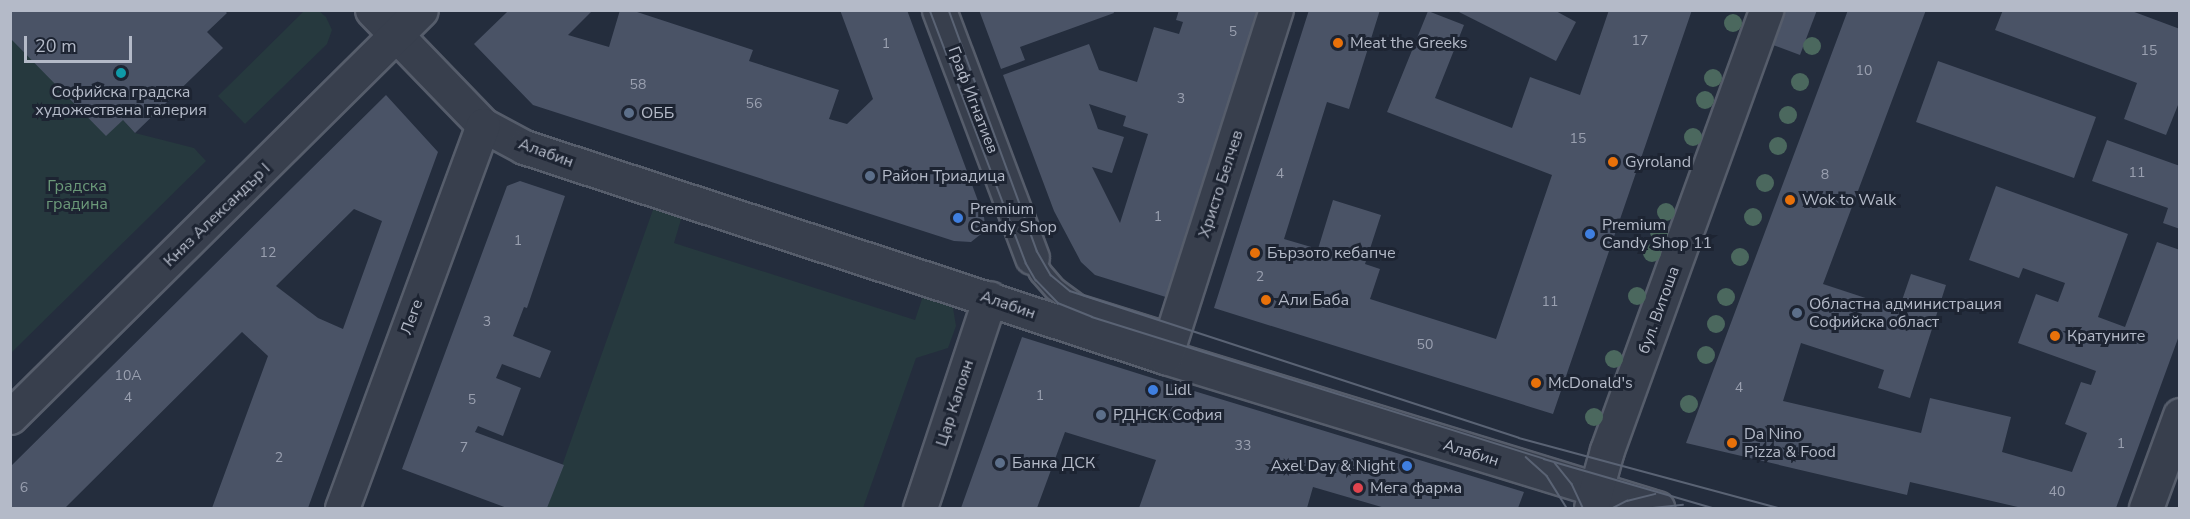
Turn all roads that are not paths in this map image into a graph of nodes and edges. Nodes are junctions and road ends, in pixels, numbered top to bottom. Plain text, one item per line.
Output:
1 (372, 10) edge
2 (421, 10) edge
3 (939, 10) edge
4 (1276, 10) edge
5 (1766, 10) edge
6 (396, 36) junction
7 (483, 125) junction
8 (1032, 257) joint
9 (990, 298) junction
10 (1169, 346) junction
11 (2180, 416) edge
12 (10, 417) edge
13 (1593, 500) edge
14 (342, 508) edge
15 (920, 508) edge
16 (1657, 508) edge
17 (2146, 508) edge

1 - 6 street, Алабин
2 - 6 street, Княз Александър I
3 - 8 street, Граф Игнатиев
4 - 10 street, Христо Белчев
5 - 13 street, бул. Витоша
6 - 7 street, Алабин
6 - 12 street, Княз Александър I
7 - 9 street, Алабин
7 - 14 street, Леге
8 - 10 lane
9 - 10 street, Алабин
9 - 15 street, Цар Калоян
10 - 13 street, Алабин
11 - 17 street
13 - 16 street, Алабин

